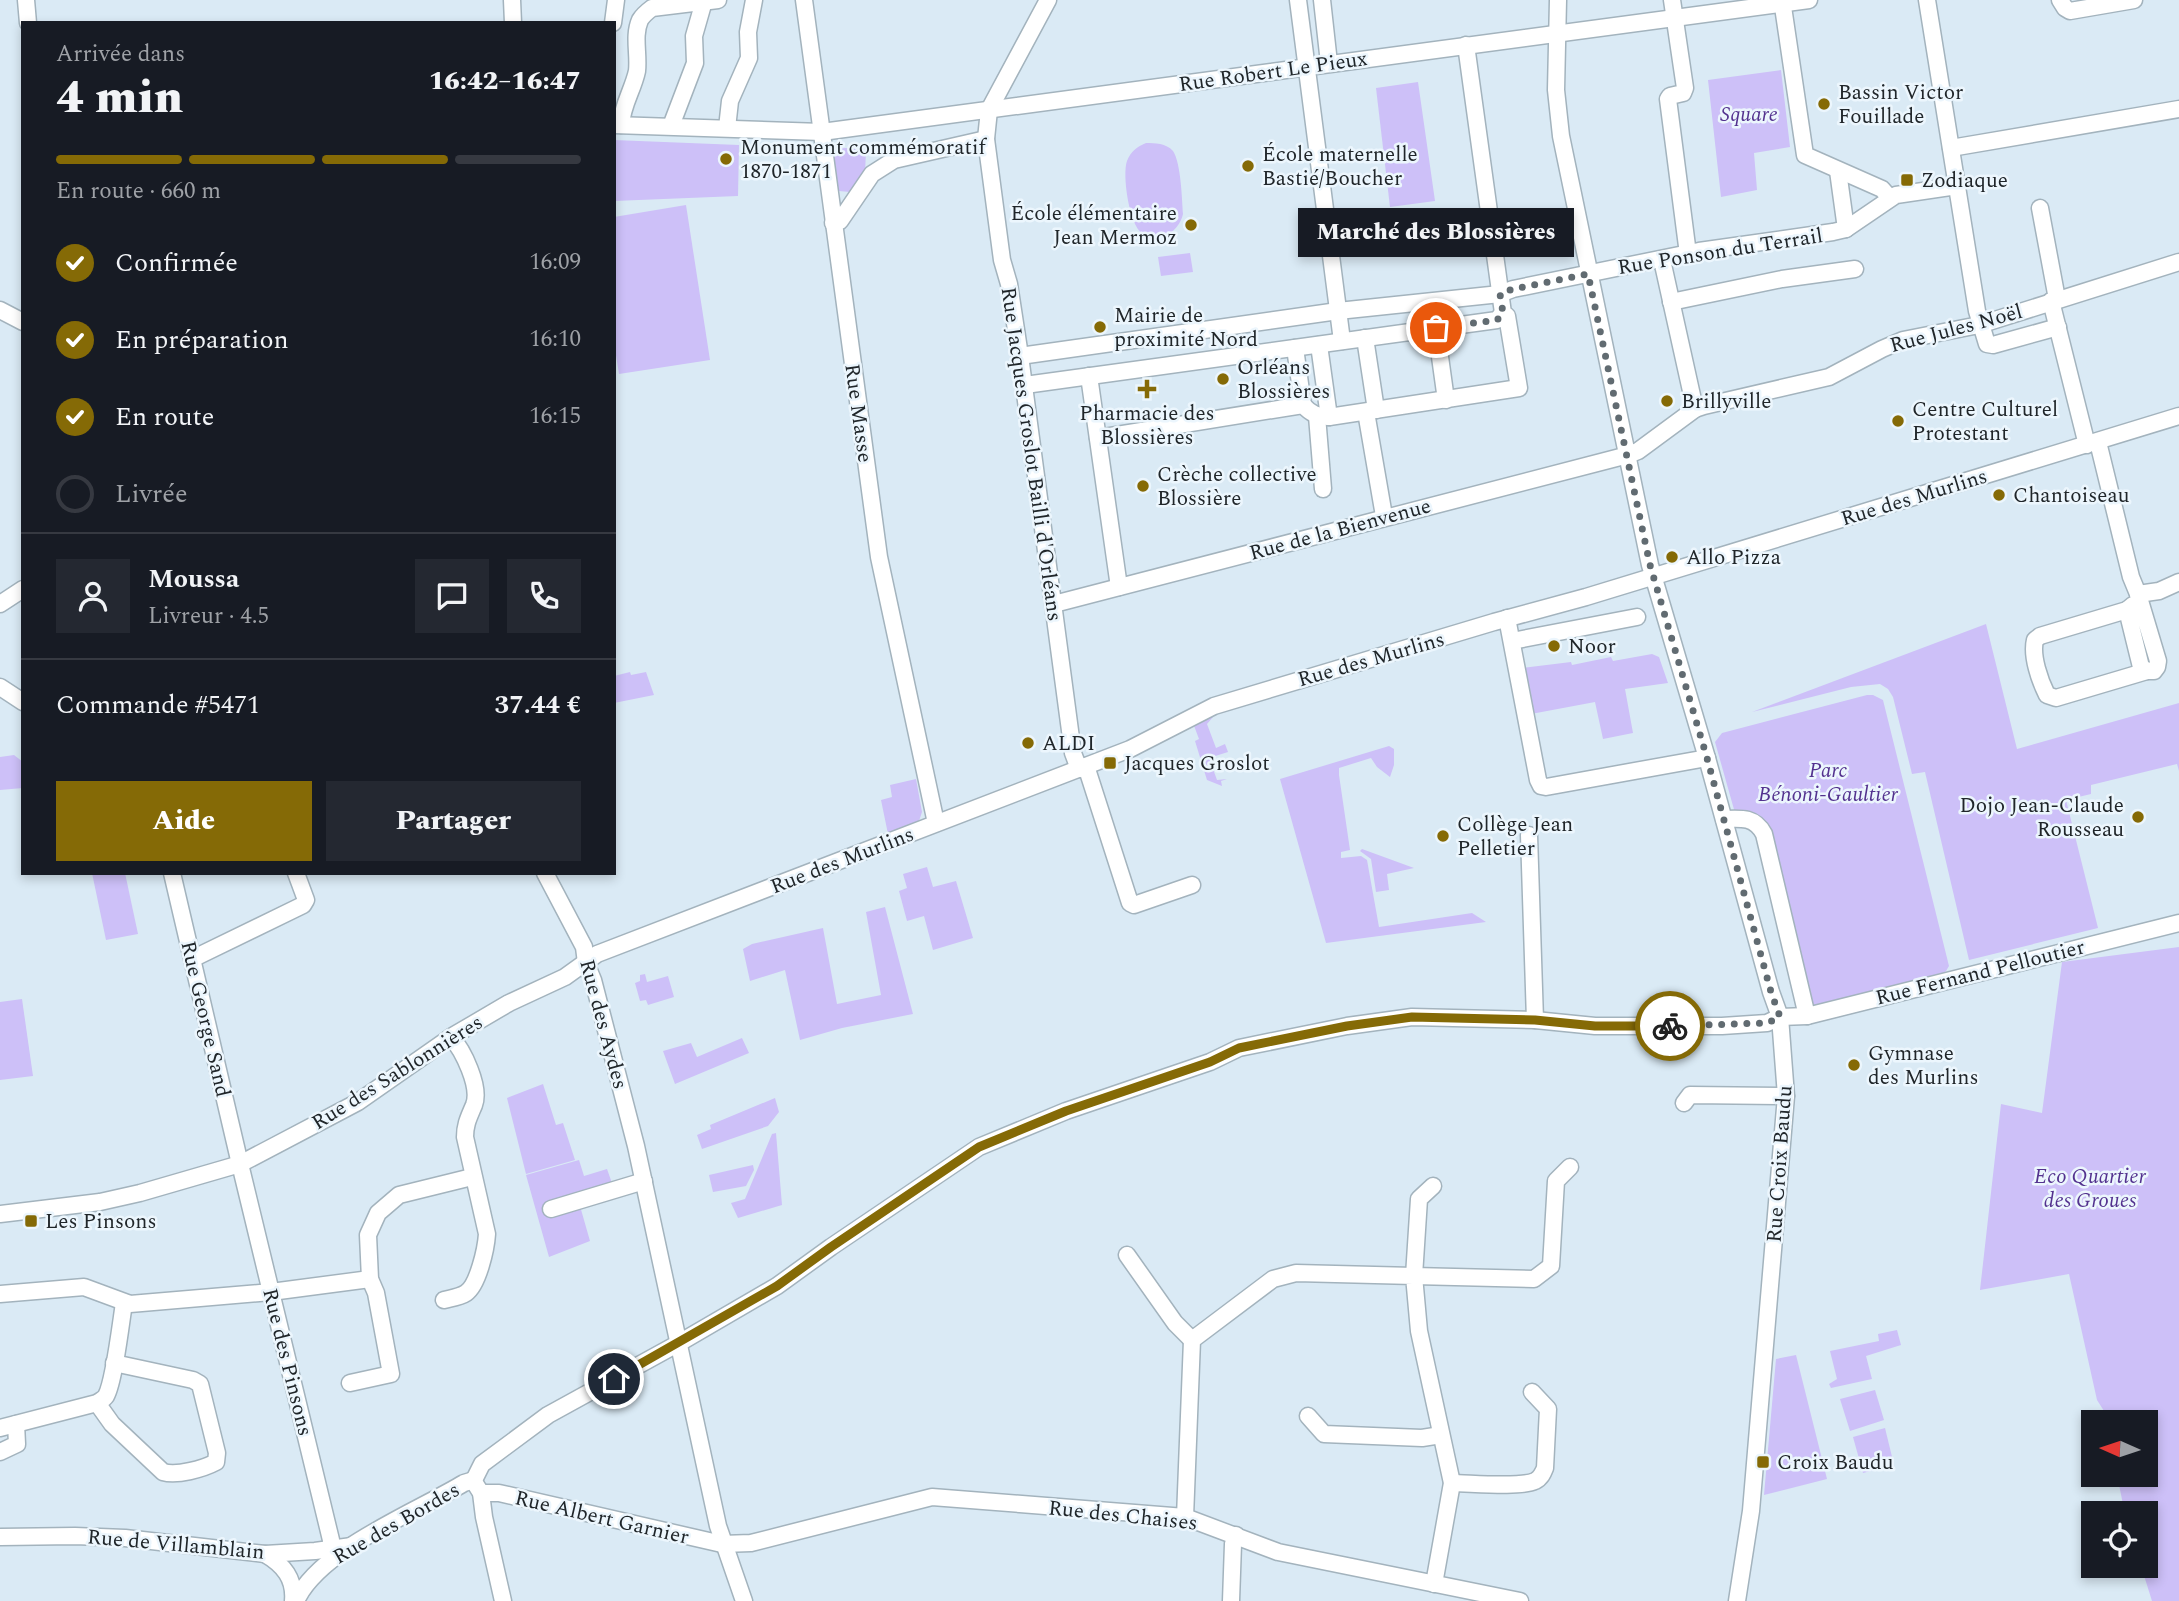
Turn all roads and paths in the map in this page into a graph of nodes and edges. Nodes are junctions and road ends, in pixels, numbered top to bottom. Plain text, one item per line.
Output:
1 (26, 0) edge
2 (512, 0) edge
3 (616, 0) edge
4 (754, 0) edge
5 (804, 0) edge
6 (1048, 0) edge
7 (1298, 0) edge
8 (1322, 0) edge
9 (1558, 0) edge
10 (1672, 0) edge
11 (1809, 0) edge
12 (1927, 0) edge
13 (2060, 0) edge
14 (2134, 0) edge
15 (711, 1) edge
16 (1783, 2) edge
17 (2111, 2) edge
18 (1744, 5) edge
19 (1715, 6) edge
20 (1675, 18) junction
21 (28, 21) edge
22 (513, 21) edge
23 (613, 21) edge
24 (1558, 33) junction
25 (1466, 45) junction
26 (1329, 63) junction
27 (1307, 66) junction
28 (2179, 109) edge
29 (989, 110) junction
30 (617, 125) edge
31 (671, 126) junction
32 (727, 128) junction
33 (822, 132) junction
34 (986, 139) junction
35 (1951, 148) junction
36 (1838, 171) junction
37 (1956, 186) junction
38 (1890, 198) junction
39 (2040, 208) dead end
40 (833, 223) junction
41 (1846, 229) junction
42 (1688, 254) junction
43 (1662, 260) junction
44 (2179, 262) edge
45 (1855, 268) dead end
46 (1588, 274) junction
47 (1500, 294) junction
48 (2054, 300) junction
49 (1671, 302) junction
50 (0, 310) edge
51 (1338, 311) junction
52 (1503, 313) junction
53 (21, 321) edge
54 (1247, 324) junction
55 (1979, 325) junction
56 (2058, 327) junction
57 (1436, 328) junction
58 (1365, 338) junction
59 (1342, 341) junction
60 (1319, 345) junction
61 (1295, 348) junction
62 (1252, 354) junction
63 (1020, 356) junction
64 (1089, 376) junction
65 (1025, 385) junction
66 (1446, 400) junction
67 (1303, 405) junction
68 (1695, 409) junction
69 (1371, 411) junction
70 (2179, 416) edge
71 (1323, 417) junction
72 (1098, 438) junction
73 (2092, 443) junction
74 (1628, 455) junction
75 (1324, 489) dead end
76 (1384, 516) junction
77 (1654, 576) junction
78 (2179, 582) edge
79 (1119, 587) junction
80 (21, 590) edge
81 (2135, 602) junction
82 (0, 604) edge
83 (1054, 604) junction
84 (1637, 617) dead end
85 (1507, 618) junction
86 (1512, 641) junction
87 (0, 687) edge
88 (21, 701) edge
89 (1707, 758) junction
90 (1082, 767) junction
91 (1724, 819) junction
92 (936, 823) junction
93 (1528, 835) dead end
94 (172, 875) edge
95 (297, 875) edge
96 (546, 875) edge
97 (1192, 885) dead end
98 (2179, 923) edge
99 (192, 958) junction
100 (586, 963) junction
101 (1807, 1016) junction
102 (1780, 1017) junction
103 (1535, 1020) junction
104 (451, 1037) junction
105 (1786, 1096) junction
106 (1684, 1103) dead end
107 (240, 1164) junction
108 (1570, 1167) dead end
109 (472, 1177) junction
110 (644, 1181) junction
111 (1433, 1185) dead end
112 (551, 1209) dead end
113 (0, 1214) edge
114 (1127, 1255) dead end
115 (1414, 1276) junction
116 (370, 1279) junction
117 (271, 1292) junction
118 (0, 1294) edge
119 (444, 1300) dead end
120 (124, 1303) junction
121 (1192, 1340) junction
122 (679, 1343) junction
123 (114, 1363) junction
124 (350, 1383) dead end
125 (1532, 1392) dead end
126 (97, 1404) junction
127 (1308, 1416) dead end
128 (8, 1426) edge
129 (1441, 1436) junction
130 (0, 1452) edge
131 (1452, 1483) junction
132 (478, 1487) junction
133 (1185, 1517) junction
134 (1236, 1535) junction
135 (0, 1537) edge
136 (722, 1544) junction
137 (352, 1545) joint
138 (325, 1553) junction
139 (265, 1554) junction
140 (288, 1574) junction
141 (1434, 1584) junction
142 (295, 1601) edge
143 (503, 1601) edge
144 (744, 1601) edge
145 (1231, 1601) edge
146 (1520, 1601) edge
147 (1737, 1601) edge

1 - 21 street
2 - 22 street
3 - 23 street
4 - 32 street
5 - 33 street, Rue Masse
6 - 29 street
7 - 27 street
8 - 26 street
9 - 24 street, Rue Croix Baudu
10 - 20 street
11 - 16 street, Rue Robert Le Pieux
12 - 35 street
13 - 17 street
14 - 17 street
15 - 30 street
15 - 31 street
16 - 18 street, Rue Robert Le Pieux
16 - 36 street
18 - 19 street, Rue Robert Le Pieux
19 - 20 street, Rue Robert Le Pieux
20 - 24 street, Rue Robert Le Pieux
20 - 42 street
24 - 25 street, Rue Robert Le Pieux
24 - 46 street, Rue Croix Baudu
25 - 26 street, Rue Robert Le Pieux
25 - 47 street
26 - 27 street, Rue Robert Le Pieux
27 - 29 street, Rue Robert Le Pieux
27 - 51 street
28 - 35 street
29 - 33 street, Rue Robert Le Pieux
29 - 34 street, Rue Jacques Groslot Bailli d'Orléans
30 - 31 street, Rue Robert Le Pieux
31 - 32 street, Rue Robert Le Pieux
32 - 33 street, Rue Robert Le Pieux
33 - 40 street, Rue Masse
34 - 40 street
34 - 63 street, Rue Jacques Groslot Bailli d'Orléans
35 - 37 street
36 - 38 street
36 - 41 street
37 - 38 street
37 - 55 street
38 - 41 street, Rue Ponson du Terrail
39 - 48 street
40 - 92 street, Rue Masse
41 - 42 street, Rue Ponson du Terrail
42 - 43 street, Rue Ponson du Terrail
43 - 46 street, Rue Ponson du Terrail
43 - 49 street
44 - 48 street, Rue Jules Noël
45 - 49 street
46 - 47 street, Rue Ponson du Terrail
46 - 74 street, Rue Croix Baudu
47 - 51 street, Rue Ponson du Terrail
47 - 52 street
48 - 55 street, Rue Jules Noël
48 - 56 street
49 - 68 street
50 - 53 street
51 - 54 street, Rue Ponson du Terrail
51 - 59 street
52 - 57 street
52 - 66 street
54 - 62 street
54 - 63 street, Rue Ponson du Terrail
55 - 56 street
55 - 68 street, Rue Jules Noël
56 - 73 street
57 - 58 street
57 - 66 street
58 - 59 street
58 - 69 street
59 - 60 street
60 - 61 street
60 - 71 street
61 - 62 street
61 - 67 street
62 - 64 street
63 - 65 street, Rue Jacques Groslot Bailli d'Orléans
64 - 65 street
64 - 72 street
65 - 83 street, Rue Jacques Groslot Bailli d'Orléans
66 - 69 street
67 - 71 street
67 - 72 street
68 - 74 street, Rue Jules Noël
69 - 71 street
69 - 76 street
70 - 73 street, Rue des Murlins
71 - 75 street
72 - 79 street
73 - 77 street, Rue des Murlins
73 - 81 street
74 - 76 street, Rue de la Bienvenue
74 - 77 street, Rue Croix Baudu
76 - 79 street, Rue de la Bienvenue
77 - 85 street, Rue des Murlins
77 - 89 street, Rue Croix Baudu
78 - 81 street
79 - 83 street, Rue de la Bienvenue
80 - 82 street
81 - 81 street
83 - 90 street, Rue Jacques Groslot Bailli d'Orléans
84 - 86 street
85 - 86 street
85 - 90 street, Rue des Murlins
86 - 89 street
87 - 88 street
89 - 91 street, Rue Croix Baudu
90 - 92 street, Rue des Murlins
90 - 97 street, Rue Jacques Groslot Bailli d'Orléans
91 - 101 street
91 - 102 street, Rue Croix Baudu
92 - 100 street, Rue des Murlins
93 - 103 street
94 - 99 street, Rue George Sand
95 - 99 street
96 - 100 street, Rue des Aydes
98 - 101 street, Rue Fernand Pelloutier
99 - 107 street, Rue George Sand
100 - 104 street, Rue des Sablonnières
100 - 110 street, Rue des Aydes
101 - 102 street, Rue Fernand Pelloutier
102 - 103 street, Rue Fernand Pelloutier
102 - 105 street, Rue Croix Baudu
103 - 122 street, Rue des Bordes
104 - 107 street, Rue des Sablonnières
104 - 109 street
105 - 106 street
105 - 147 street, Rue Croix Baudu
107 - 113 street, Rue des Sablonnières
107 - 117 street, Rue des Pinsons
108 - 115 street
109 - 116 street
109 - 119 street
110 - 112 street
110 - 122 street, Rue des Aydes
111 - 115 street
114 - 121 street
115 - 121 street
115 - 129 street
116 - 117 street
116 - 124 street
117 - 120 street
117 - 138 street, Rue des Pinsons
118 - 120 street
120 - 123 street
121 - 133 street
122 - 132 street, Rue des Bordes
122 - 136 street, Rue des Aydes
123 - 126 street
123 - 126 street
125 - 131 street
126 - 128 street
127 - 129 street
128 - 130 street
129 - 131 street
131 - 141 street
132 - 136 street, Rue Albert Garnier
132 - 137 street, Rue des Bordes
132 - 143 street
133 - 134 street, Rue des Chaises
133 - 136 street, Rue des Chaises
134 - 141 street, Rue des Chaises
134 - 145 street
135 - 139 street, Rue de Villamblain
136 - 144 street, Rue des Aydes
137 - 138 street, Rue de Villamblain
138 - 139 street, Rue de Villamblain
138 - 140 street
138 - 142 street, Rue des Bordes
139 - 140 street
140 - 142 street, Rue des Bordes
141 - 146 street, Rue des Chaises

